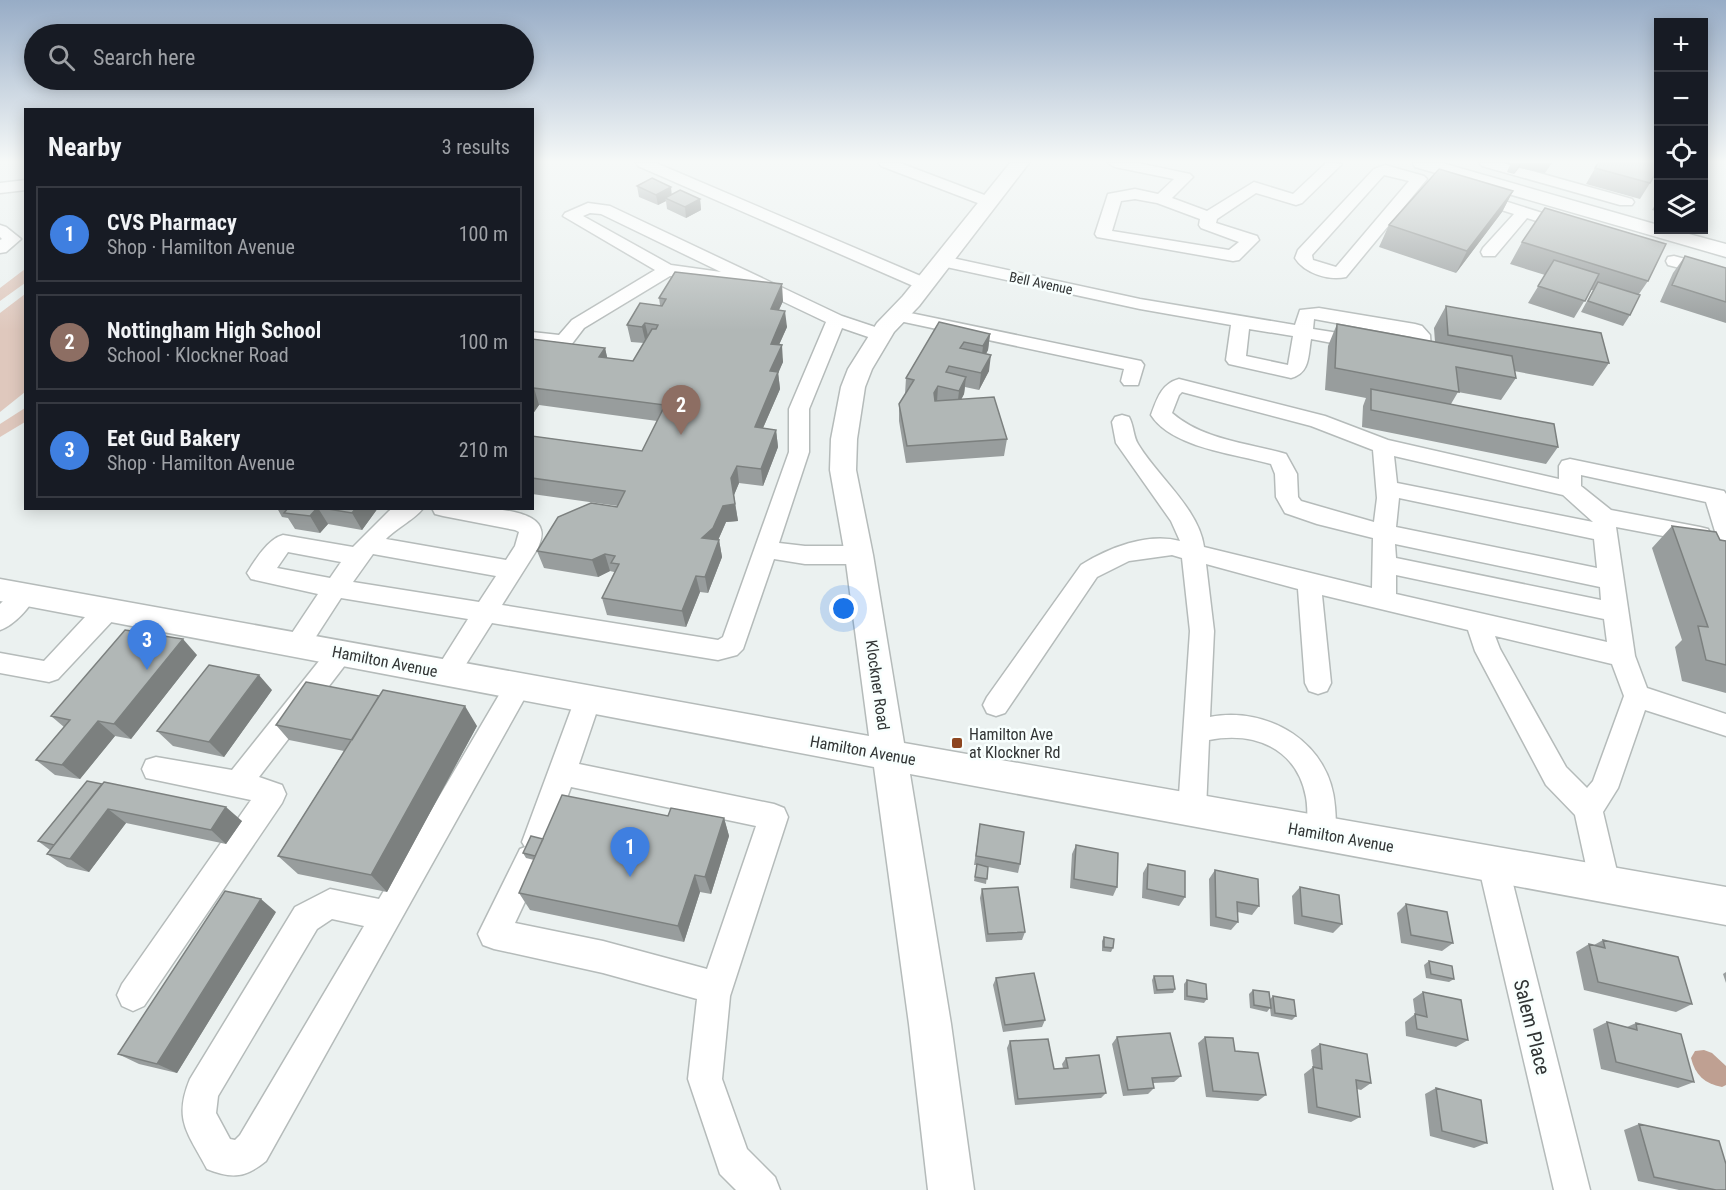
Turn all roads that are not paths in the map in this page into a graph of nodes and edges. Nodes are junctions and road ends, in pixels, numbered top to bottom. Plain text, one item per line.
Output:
1 (1209, 218) edge
2 (575, 219) edge
3 (624, 219) edge
4 (772, 219) edge
5 (975, 219) edge
6 (1108, 219) edge
7 (1336, 219) edge
8 (1387, 219) edge
9 (1518, 219) edge
10 (1544, 219) edge
11 (1629, 219) edge
12 (1654, 230) edge
13 (1586, 232) edge
14 (1655, 234) edge
15 (1667, 234) edge
16 (1647, 248) edge
17 (1726, 251) edge
18 (1490, 252) dead end
19 (943, 261) junction
20 (1674, 261) dead end
21 (667, 270) junction
22 (1726, 275) edge
23 (757, 281) junction
24 (924, 284) junction
25 (896, 315) junction
26 (836, 320) junction
27 (1240, 322) junction
28 (1304, 332) junction
29 (880, 335) junction
30 (534, 338) edge
31 (1131, 381) dead end
32 (1122, 422) dead end
33 (1383, 446) junction
34 (1386, 488) junction
35 (1570, 489) junction
36 (409, 510) edge
37 (454, 510) edge
38 (1604, 525) junction
39 (1384, 533) junction
40 (1726, 535) edge
41 (1726, 540) edge
42 (766, 549) junction
43 (364, 551) junction
44 (1194, 554) junction
45 (859, 555) junction
46 (1384, 564) junction
47 (512, 570) junction
48 (1611, 580) junction
49 (1309, 583) junction
50 (336, 588) junction
51 (13, 592) edge
52 (1384, 600) junction
53 (108, 609) junction
54 (485, 611) junction
55 (1616, 612) junction
56 (0, 620) edge
57 (1478, 622) junction
58 (297, 645) junction
59 (340, 653) junction
60 (1622, 656) junction
61 (0, 663) edge
62 (447, 673) junction
63 (1318, 684) dead end
64 (518, 686) junction
65 (1637, 696) junction
66 (588, 699) junction
67 (996, 705) dead end
68 (1726, 725) edge
69 (1196, 731) junction
70 (889, 755) junction
71 (156, 770) dead end
72 (561, 773) junction
73 (238, 783) junction
74 (1588, 809) junction
75 (1192, 810) junction
76 (1322, 833) junction
77 (1493, 864) junction
78 (1605, 884) junction
79 (1726, 906) edge
80 (385, 915) junction
81 (717, 988) junction
82 (134, 995) dead end
83 (762, 1190) edge
84 (951, 1190) edge
85 (1572, 1190) edge

1 - 6 street
2 - 21 street
3 - 23 street
4 - 24 street
5 - 19 main road, Klockner Road
7 - 8 street
9 - 18 street
10 - 13 street
11 - 12 main road
14 - 16 street
15 - 17 main road
19 - 24 main road, Klockner Road
19 - 27 street, Bell Avenue
20 - 22 street
21 - 23 street
21 - 30 street
23 - 26 street
24 - 25 main road, Klockner Road
25 - 29 main road, Klockner Road
25 - 31 street
26 - 29 street
26 - 42 street
27 - 28 street, Bell Avenue
27 - 28 street
28 - 28 street, Bell Avenue
29 - 45 main road, Klockner Road
32 - 44 street
33 - 34 street
33 - 35 street
33 - 39 street
34 - 38 street
34 - 39 street
35 - 38 street
35 - 40 street
36 - 43 street
37 - 47 street
38 - 41 street
38 - 48 street
39 - 46 street
39 - 48 street
42 - 45 street
42 - 54 street
43 - 47 street
43 - 50 street
43 - 50 street
44 - 49 street
44 - 67 street
44 - 69 street
45 - 70 main road, Klockner Road
46 - 52 street
46 - 55 street
47 - 54 street
48 - 55 street
49 - 52 street
49 - 63 street
50 - 54 street
50 - 58 street
51 - 53 main road, Hamilton Avenue
51 - 56 street
52 - 57 street
53 - 58 main road, Hamilton Avenue
53 - 61 street
54 - 62 street
55 - 60 street
57 - 60 street
57 - 74 street
58 - 59 main road, Hamilton Avenue
59 - 62 main road, Hamilton Avenue
59 - 73 street
60 - 65 street
62 - 64 main road, Hamilton Avenue
64 - 66 main road, Hamilton Avenue
64 - 80 street
65 - 68 street
65 - 74 street
66 - 70 main road, Hamilton Avenue
66 - 72 street
69 - 75 street
69 - 76 street
70 - 75 main road, Hamilton Avenue
70 - 84 main road, Klockner Road
71 - 73 street
72 - 81 street
72 - 81 street
73 - 82 street
74 - 78 street
75 - 76 main road, Hamilton Avenue
76 - 77 main road, Hamilton Avenue
77 - 78 main road, Hamilton Avenue
77 - 85 street, Salem Place
78 - 79 main road, Hamilton Avenue
80 - 80 street
81 - 83 street

